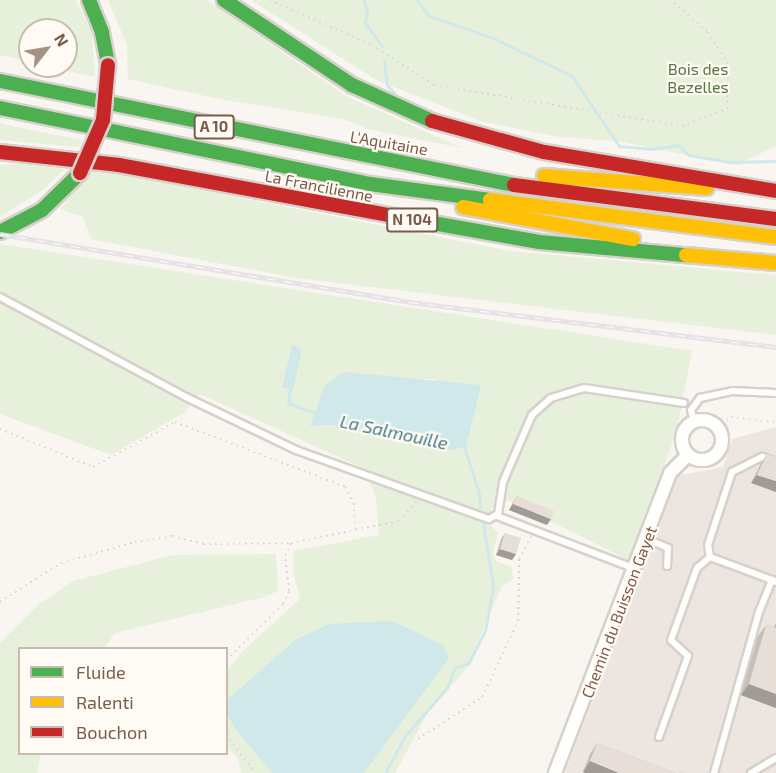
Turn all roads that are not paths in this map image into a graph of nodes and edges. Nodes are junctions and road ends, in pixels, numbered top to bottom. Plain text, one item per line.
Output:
1 (89, 0) edge
2 (224, 0) edge
3 (0, 81) edge
4 (0, 108) edge
5 (0, 153) edge
6 (429, 166) junction
7 (370, 184) junction
8 (776, 191) edge
9 (776, 219) edge
10 (0, 232) edge
11 (776, 237) edge
12 (776, 262) edge
13 (0, 297) edge
14 (776, 393) edge
15 (684, 403) dead end
16 (694, 422) junction
17 (688, 455) junction
18 (776, 462) edge
19 (497, 516) junction
20 (647, 539) junction
21 (710, 556) junction
22 (667, 566) dead end
23 (636, 569) junction
24 (774, 581) edge
25 (659, 737) dead end
26 (776, 758) edge
27 (555, 773) edge
28 (714, 773) edge
29 (751, 773) edge

1 - 10 highway, bridge
2 - 8 highway
3 - 6 highway, L'Aquitaine / A 10
4 - 7 highway, A 10
5 - 12 highway, La Francilienne / N 104
6 - 8 highway
6 - 9 highway, L'Aquitaine / A 10
7 - 11 highway, A 10
7 - 12 highway
13 - 19 lane
14 - 16 lane
15 - 19 lane
16 - 17 street
16 - 17 street
17 - 20 street, Chemin du Buisson Gayet
18 - 21 lane
19 - 23 lane
20 - 22 lane
20 - 23 street, Chemin du Buisson Gayet
21 - 24 lane
21 - 25 lane
23 - 27 street, Chemin du Buisson Gayet
24 - 28 lane
26 - 29 lane

